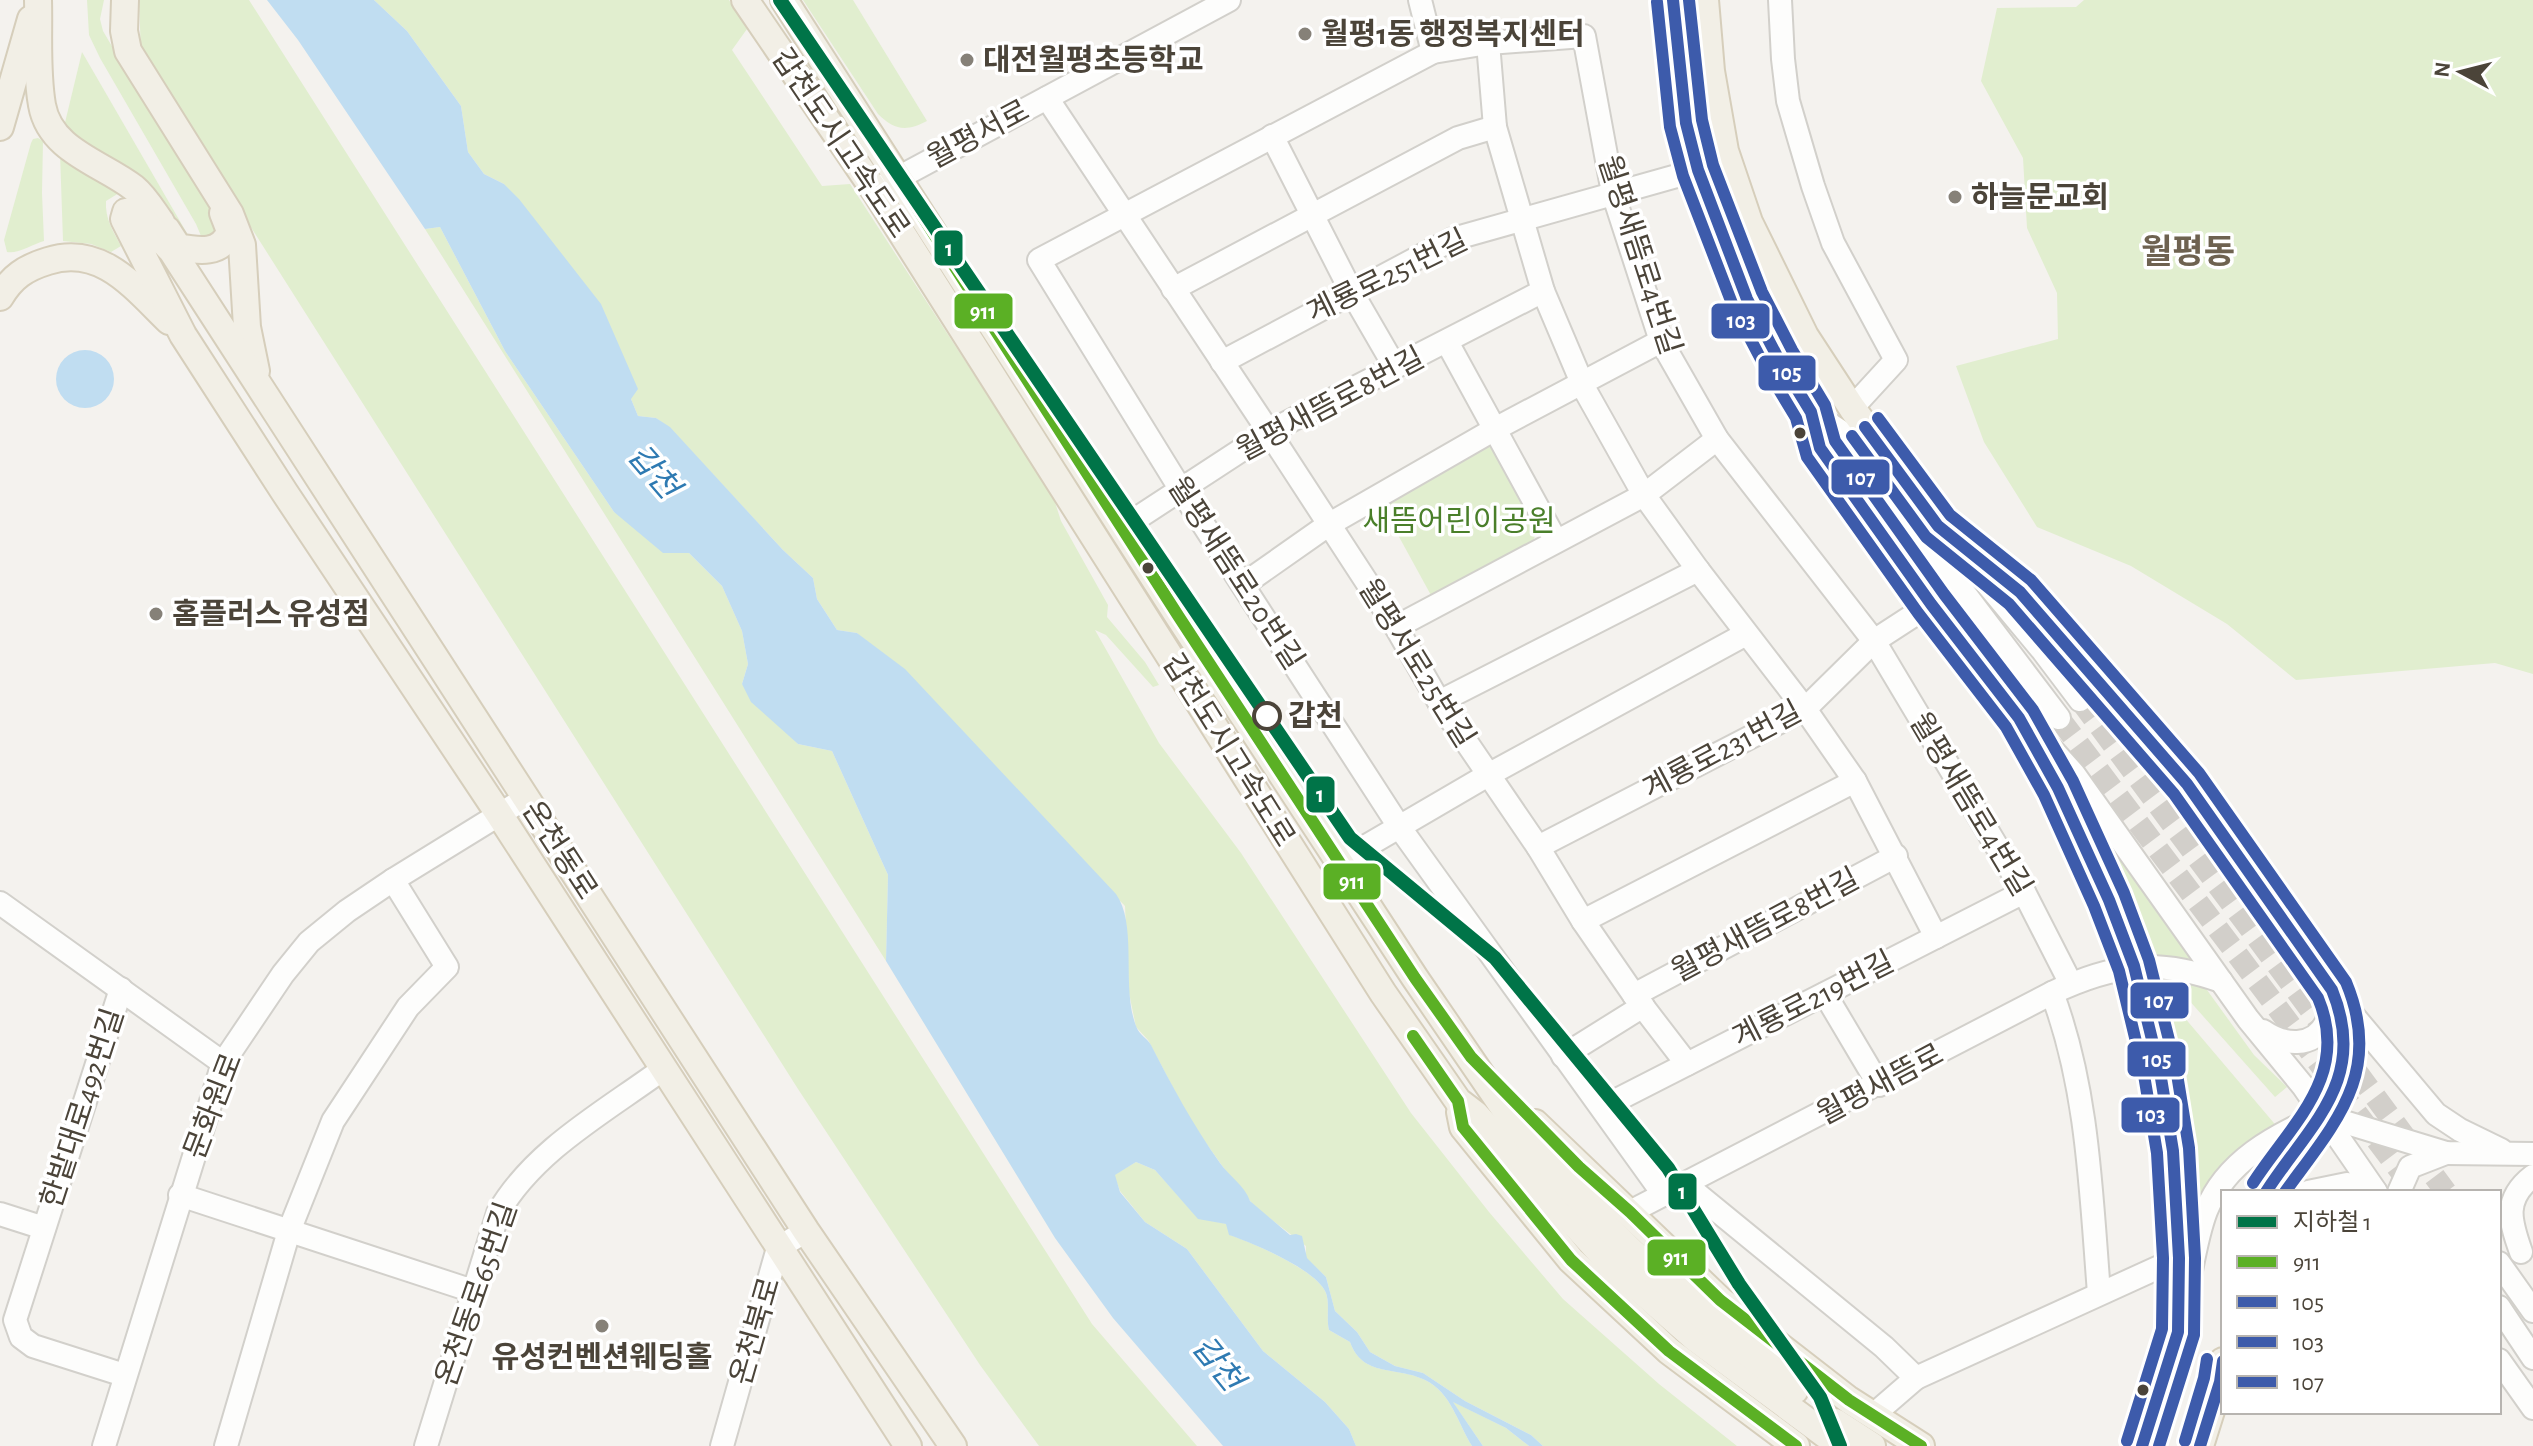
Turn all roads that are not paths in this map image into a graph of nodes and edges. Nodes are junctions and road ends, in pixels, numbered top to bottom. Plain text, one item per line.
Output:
1 (37, 0) edge
2 (125, 0) edge
3 (745, 0) edge
4 (784, 0) edge
5 (1229, 0) edge
6 (1420, 0) edge
7 (1673, 0) edge
8 (1705, 0) edge
9 (1780, 0) edge
10 (1488, 43) junction
11 (1433, 52) junction
12 (1047, 98) junction
13 (0, 127) edge
14 (1495, 127) junction
15 (1272, 136) junction
16 (1698, 170) junction
17 (886, 184) junction
18 (213, 188) junction
19 (1613, 193) junction
20 (1125, 215) junction
21 (1312, 215) junction
22 (1521, 218) junction
23 (163, 224) junction
24 (172, 251) junction
25 (1173, 289) junction
26 (1351, 291) junction
27 (1543, 291) junction
28 (0, 297) edge
29 (183, 335) junction
30 (1661, 341) junction
31 (1447, 342) junction
32 (1222, 362) junction
33 (1395, 367) junction
34 (1581, 383) junction
35 (258, 385) junction
36 (1852, 408) junction
37 (1811, 412) junction
38 (1495, 429) junction
39 (1269, 432) junction
40 (1717, 439) junction
41 (1181, 490) junction
42 (1644, 495) junction
43 (1328, 525) junction
44 (1938, 526) junction
45 (1122, 528) junction
46 (1556, 541) junction
47 (1698, 570) junction
48 (1244, 584) junction
49 (1931, 604) junction
50 (1396, 627) junction
51 (1746, 634) junction
52 (1874, 641) junction
53 (2000, 691) junction
54 (2080, 700) tunnel mouth
55 (1439, 702) junction
56 (1805, 709) junction
57 (2059, 718) tunnel mouth
58 (1488, 775) junction
59 (1855, 781) junction
60 (526, 798) junction
61 (499, 814) junction
62 (1400, 828) junction
63 (1538, 847) junction
64 (1896, 856) junction
65 (1339, 862) junction
66 (393, 880) junction
67 (2024, 892) junction
68 (4, 905) edge
69 (1583, 921) junction
70 (0, 931) edge
71 (1936, 937) junction
72 (2134, 966) junction
73 (2221, 981) junction
74 (121, 989) junction
75 (2062, 989) junction
76 (1825, 994) junction
77 (2331, 998) junction
78 (1638, 1001) junction
79 (2248, 1019) junction
80 (1563, 1056) junction
81 (1471, 1057) junction
82 (223, 1063) junction
83 (1687, 1064) junction
84 (663, 1069) junction
85 (1879, 1085) junction
86 (1458, 1101) junction
87 (1603, 1107) junction
88 (2321, 1115) junction
89 (2446, 1153) junction
90 (2509, 1154) junction
91 (2533, 1154) edge
92 (2533, 1176) edge
93 (1686, 1185) junction
94 (2267, 1190) edge
95 (2318, 1190) edge
96 (2369, 1190) edge
97 (2375, 1190) edge
98 (2400, 1190) edge
99 (180, 1195) junction
100 (1664, 1195) junction
101 (1630, 1212) junction
102 (0, 1214) edge
103 (44, 1228) junction
104 (289, 1231) junction
105 (806, 1231) junction
106 (2501, 1236) edge
107 (778, 1248) junction
108 (2179, 1258) junction
109 (2527, 1260) edge
110 (2501, 1266) edge
111 (473, 1291) junction
112 (2099, 1293) junction
113 (2501, 1310) edge
114 (2533, 1311) edge
115 (2178, 1332) junction
116 (2533, 1358) edge
117 (2501, 1363) edge
118 (124, 1375) junction
119 (2221, 1375) edge
120 (1916, 1378) junction
121 (2533, 1408) edge
122 (1872, 1416) junction
123 (104, 1446) edge
124 (226, 1446) edge
125 (426, 1446) edge
126 (722, 1446) edge
127 (908, 1446) edge
128 (953, 1446) edge
129 (1796, 1446) edge
130 (1845, 1446) edge
131 (1872, 1446) edge
132 (1921, 1446) edge
133 (2142, 1446) edge
134 (2200, 1446) edge

1 - 13 main road
1 - 23 main road
2 - 18 main road
3 - 17 main road, 갑천도시고속도로
4 - 17 main road, 갑천도시고속도로
5 - 12 street, 월평서로
6 - 11 street
7 - 16 main road
8 - 36 main road
9 - 36 street
10 - 11 street, 월평새뜸로4번길
10 - 14 street, 월평새뜸로8번길
10 - 19 street, 월평새뜸로4번길
11 - 15 street, 월평새뜸로4번길
12 - 17 street, 월평서로
12 - 20 street, 월평서로25번길
14 - 21 street
14 - 22 street, 월평새뜸로8번길
15 - 20 street, 월평새뜸로4번길
15 - 21 street
16 - 19 street, 계룡로251번길
16 - 37 main road
17 - 45 main road, 갑천도시고속도로
17 - 86 main road, 갑천도시고속도로
18 - 23 main road
18 - 35 main road
19 - 22 street, 계룡로251번길
19 - 30 street, 월평새뜸로4번길
20 - 25 street, 월평서로25번길
20 - 41 street, 월평새뜸로20번길
21 - 25 street
21 - 26 street
22 - 26 street, 계룡로251번길
22 - 27 street, 월평새뜸로8번길
23 - 24 main road
24 - 29 main road
24 - 35 main road, 온천동로
25 - 32 street, 월평서로25번길
26 - 32 street, 계룡로251번길
26 - 33 street
27 - 31 street, 월평새뜸로8번길
27 - 34 street, 월평새뜸로8번길
28 - 29 main road
29 - 61 main road, 온천동로
30 - 34 street
30 - 40 street, 월평새뜸로4번길
31 - 33 street, 월평새뜸로8번길
31 - 38 street
32 - 39 street, 월평서로25번길
33 - 39 street, 월평새뜸로8번길
34 - 38 street
34 - 42 street, 월평새뜸로8번길
35 - 60 main road, 온천동로
36 - 44 main road
37 - 49 main road
37 - 57 street
38 - 43 street
38 - 46 street
39 - 41 street, 월평새뜸로8번길
39 - 43 street, 월평서로25번길
40 - 42 street
40 - 52 street, 월평새뜸로4번길
41 - 45 street, 월평새뜸로8번길
41 - 48 street, 월평새뜸로20번길
42 - 46 street
42 - 47 street, 월평새뜸로8번길
43 - 48 street
43 - 50 street, 월평서로25번길
44 - 54 street
44 - 77 main road
45 - 65 main road, 갑천도시고속도로
46 - 50 street
47 - 51 street, 월평새뜸로8번길
47 - 55 street
48 - 62 street, 월평새뜸로20번길
49 - 52 street, 계룡로231번길
49 - 53 main road
50 - 55 street, 월평서로25번길
51 - 56 street, 월평새뜸로8번길
51 - 58 street
52 - 56 street, 계룡로231번길
52 - 67 street, 월평새뜸로4번길
53 - 72 main road
53 - 73 street
55 - 58 street, 월평서로25번길
56 - 59 street, 월평새뜸로8번길
56 - 63 street, 계룡로231번길
58 - 62 street
58 - 63 street, 월평서로25번길
59 - 64 street, 월평새뜸로8번길
59 - 69 street
60 - 61 street, 문화원로
60 - 105 main road, 온천동로
61 - 66 street, 문화원로
61 - 84 main road, 온천동로
62 - 65 street
62 - 80 street, 월평새뜸로20번길
63 - 69 street, 월평서로25번길
64 - 71 street, 월평새뜸로8번길
64 - 78 street, 월평새뜸로8번길
65 - 81 main road, 갑천도시고속도로
66 - 82 street, 문화원로
66 - 104 street
67 - 71 street, 계룡로219번길
67 - 75 street, 월평새뜸로4번길
68 - 70 street, 한밭대로492번길
68 - 74 street, 한밭대로492번길
69 - 78 street, 월평서로25번길
71 - 76 street, 계룡로219번길
72 - 73 street, 월평새뜸로
72 - 75 street, 월평새뜸로
72 - 108 main road
73 - 79 street
74 - 82 street, 한밭대로492번길
74 - 103 street, 한밭대로492번길
75 - 85 street, 월평새뜸로
75 - 112 street, 월평새뜸로4번길
76 - 83 street, 계룡로219번길
76 - 85 street
77 - 79 street
77 - 88 main road
77 - 90 street
78 - 80 street, 월평새뜸로8번길
78 - 83 street, 월평서로25번길
79 - 88 street
80 - 87 street, 월평새뜸로20번길
81 - 101 main road
81 - 131 main road, 갑천도시고속도로
82 - 99 street, 문화원로
83 - 87 street, 계룡로219번길
84 - 107 main road, 온천동로
84 - 111 street, 온천동로65번길
85 - 93 street, 월평새뜸로
86 - 129 main road
86 - 130 main road, 갑천도시고속도로
87 - 100 street, 월평새뜸로20번길
88 - 89 street
88 - 94 main road
88 - 97 street
88 - 115 street
89 - 90 street
89 - 98 street
90 - 91 street
92 - 109 street
93 - 100 street, 월평새뜸로
93 - 120 street
95 - 96 street
99 - 104 street
99 - 118 street, 문화원로
100 - 101 street, 월평새뜸로
101 - 122 main road
102 - 103 street, 한밭대로492번길
103 - 118 street, 한밭대로492번길
104 - 111 street
104 - 124 street
105 - 107 street, 온천북로
105 - 128 main road, 온천동로
106 - 109 street
107 - 126 street, 온천북로
107 - 127 main road, 온천동로
108 - 112 street
108 - 115 main road
110 - 114 street
111 - 125 street, 온천동로65번길
112 - 120 street
113 - 116 street
115 - 133 main road
117 - 121 street
118 - 123 street, 문화원로
119 - 134 main road
120 - 122 street
122 - 132 main road

